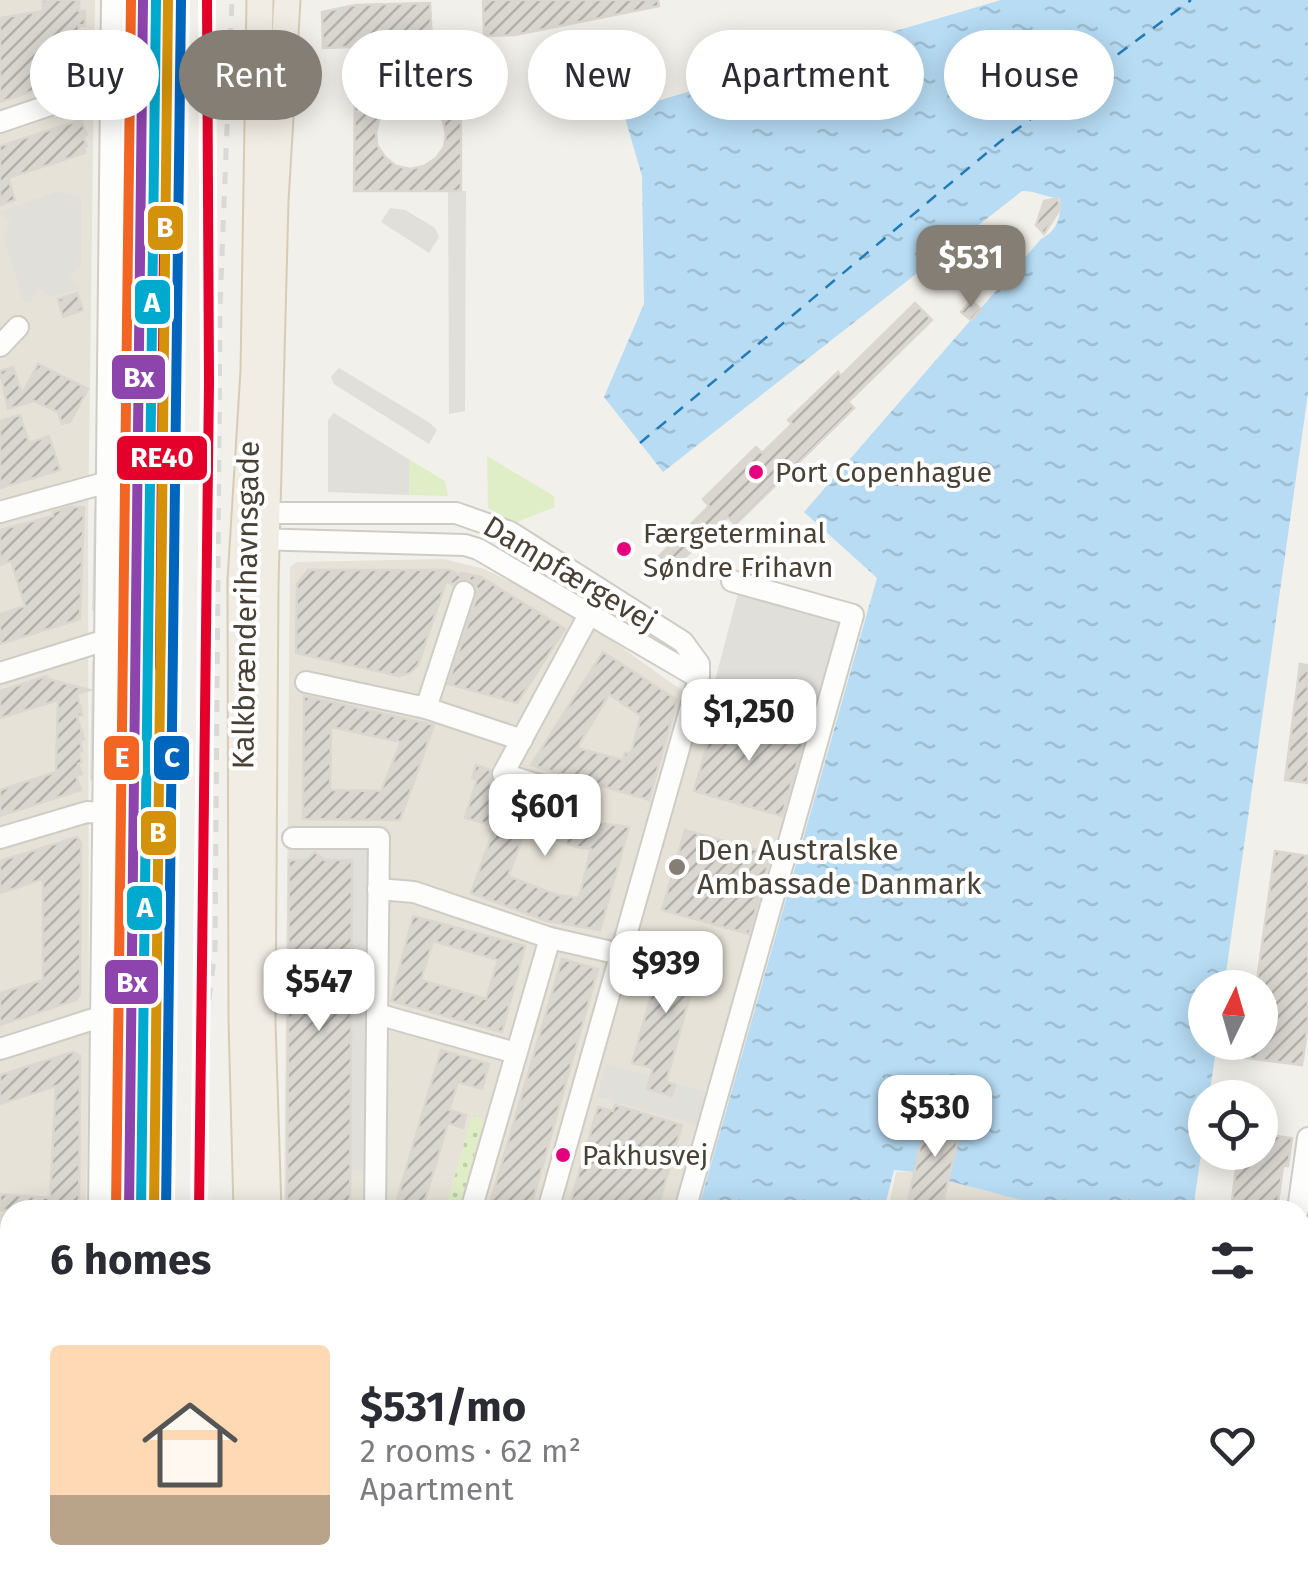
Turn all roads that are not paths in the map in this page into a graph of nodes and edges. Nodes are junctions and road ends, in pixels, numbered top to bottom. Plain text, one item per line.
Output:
1 (112, 0) edge
2 (260, 0) edge
3 (287, 0) edge
4 (112, 30) edge
5 (30, 112) edge
6 (112, 120) edge
7 (0, 122) edge
8 (18, 326) dead end
9 (0, 346) edge
10 (108, 482) junction
11 (0, 512) edge
12 (255, 526) junction
13 (459, 527) junction
14 (732, 581) dead end
15 (464, 592) dead end
16 (590, 612) junction
17 (106, 640) junction
18 (699, 671) junction
19 (0, 673) edge
20 (306, 682) dead end
21 (426, 708) junction
22 (522, 740) junction
23 (552, 789) dead end
24 (105, 813) junction
25 (0, 838) edge
26 (293, 838) dead end
27 (378, 889) junction
28 (550, 938) junction
29 (620, 954) junction
30 (377, 1014) junction
31 (100, 1016) junction
32 (0, 1049) edge
33 (516, 1053) junction
34 (1308, 1138) edge
35 (99, 1200) edge
36 (247, 1200) edge
37 (268, 1200) edge
38 (375, 1200) edge
39 (473, 1200) edge
40 (551, 1200) edge
41 (688, 1200) edge
42 (1299, 1200) edge

1 - 4 street
2 - 12 main road, Kalkbrænderihavnsgade
3 - 12 main road, Kalkbrænderihavnsgade
5 - 7 street
6 - 10 street
8 - 9 street
10 - 11 street
10 - 17 street
12 - 13 street, Dampfærgevej
12 - 13 street, Dampfærgevej
12 - 36 main road, Kalkbrænderihavnsgade
12 - 37 main road, Kalkbrænderihavnsgade
13 - 16 street, Dampfærgevej
13 - 18 street, Dampfærgevej
14 - 41 street
15 - 21 street
16 - 18 street, Dampfærgevej
16 - 22 street
17 - 19 street
17 - 24 street
18 - 29 street
20 - 21 street
21 - 22 street
22 - 23 street
24 - 25 street
24 - 31 street
26 - 27 street
27 - 28 street
27 - 30 street
28 - 29 street
28 - 33 street
29 - 40 street
30 - 33 street
30 - 38 street
31 - 32 street
31 - 35 street
33 - 39 street
34 - 42 street

